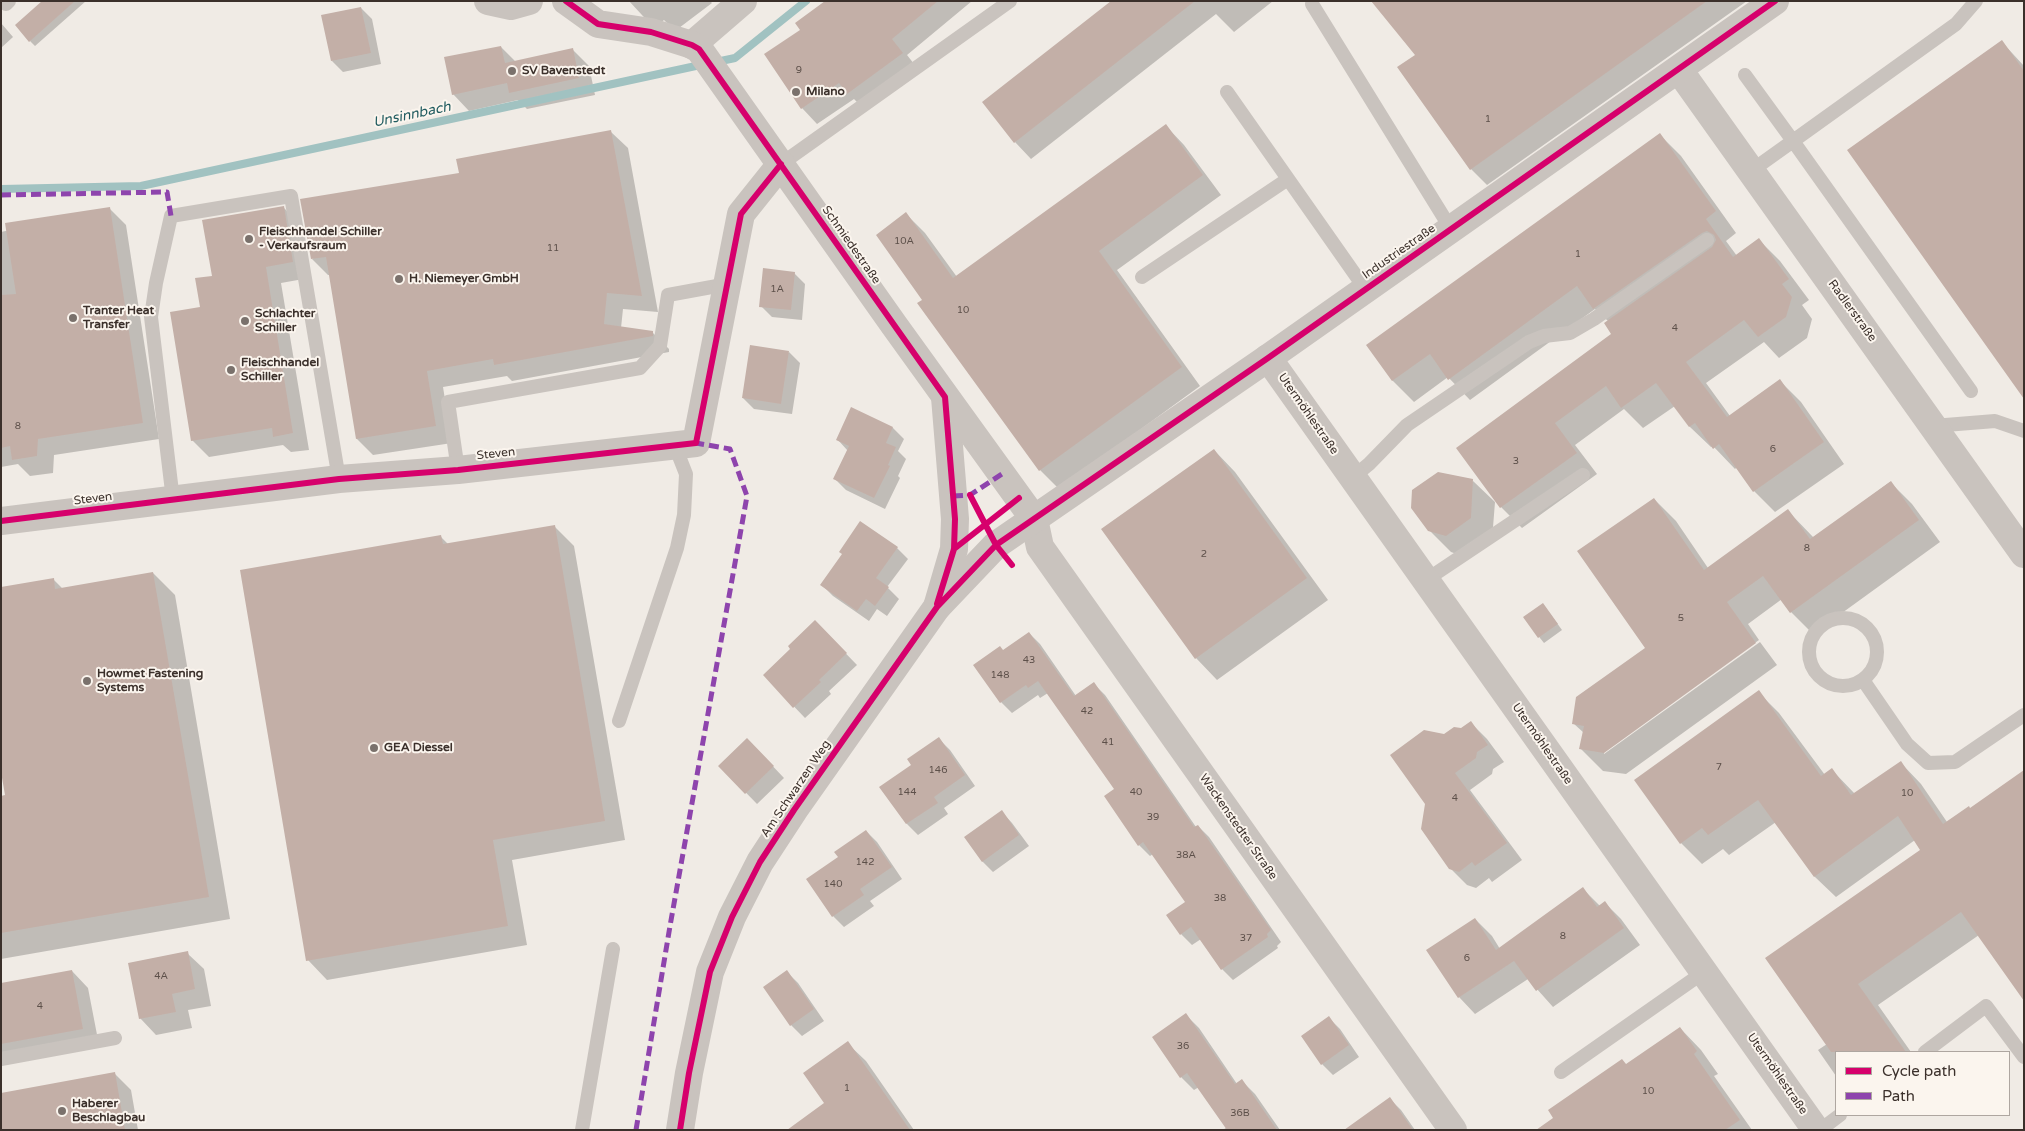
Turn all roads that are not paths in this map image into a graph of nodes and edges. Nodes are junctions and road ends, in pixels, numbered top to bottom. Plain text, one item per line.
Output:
1 (488, 1) edge
2 (529, 1) edge
3 (566, 1) edge
4 (743, 1) edge
5 (1010, 1) edge
6 (1775, 1) edge
7 (1976, 1) edge
8 (1312, 4) dead end
9 (696, 47) junction
10 (1678, 70) junction
11 (1745, 75) dead end
12 (1227, 92) dead end
13 (1793, 141) junction
14 (781, 164) junction
15 (1751, 171) junction
16 (1288, 179) junction
17 (1451, 229) junction
18 (1707, 240) dead end
19 (1142, 278) dead end
20 (728, 284) junction
21 (1366, 290) junction
22 (1268, 358) junction
23 (1971, 391) dead end
24 (945, 397) junction
25 (1934, 426) junction
26 (2024, 432) edge
27 (675, 446) junction
28 (458, 470) junction
29 (1583, 475) dead end
30 (1353, 477) junction
31 (339, 479) junction
32 (172, 500) junction
33 (1034, 519) junction
34 (1, 521) edge
35 (2024, 554) edge
36 (1426, 580) junction
37 (936, 607) junction
38 (1863, 680) junction
39 (2024, 715) edge
40 (619, 721) dead end
41 (613, 949) dead end
42 (1704, 972) junction
43 (115, 1038) dead end
44 (1926, 1051) edge
45 (2024, 1057) edge
46 (1, 1059) edge
47 (1561, 1072) dead end
48 (1839, 1116) edge
49 (582, 1130) edge
50 (680, 1130) edge
51 (1453, 1130) edge
52 (1816, 1130) edge
53 (1820, 1130) edge

1 - 2 street
3 - 9 street
4 - 9 street
5 - 14 lane
6 - 10 street, Industriestraße
7 - 13 lane
8 - 17 lane
9 - 14 street, Schmiedestraße
10 - 15 street, Radlerstraße
10 - 17 street, Industriestraße
11 - 13 lane
12 - 16 lane
13 - 15 lane
13 - 23 lane
14 - 20 street, Steven
14 - 24 street, Schmiedestraße
15 - 25 street, Radlerstraße
16 - 19 lane
16 - 21 lane
17 - 21 street, Industriestraße
18 - 30 lane
20 - 27 street, Steven
20 - 28 lane
21 - 22 street, Industriestraße
22 - 30 street, Utermöhlestraße
22 - 33 street, Industriestraße
24 - 33 street, Schmiedestraße
24 - 37 street
25 - 26 lane
25 - 35 street, Radlerstraße
27 - 28 street, Steven
27 - 40 lane
28 - 31 street, Steven
29 - 36 lane
30 - 36 street, Utermöhlestraße
31 - 32 street, Steven
31 - 32 lane
32 - 34 street, Steven
33 - 37 street, Am Schwarzen Weg
33 - 51 street, Wackenstedter Straße
36 - 42 street, Utermöhlestraße
37 - 50 street, Am Schwarzen Weg
38 - 38 lane
38 - 39 lane
41 - 49 lane
42 - 47 lane
42 - 52 street, Utermöhlestraße
43 - 46 lane
44 - 45 lane
48 - 53 lane

